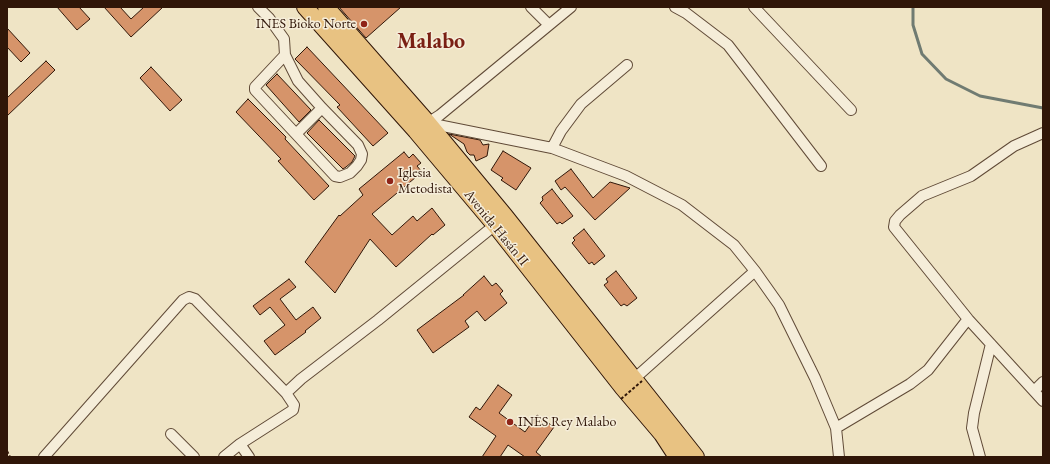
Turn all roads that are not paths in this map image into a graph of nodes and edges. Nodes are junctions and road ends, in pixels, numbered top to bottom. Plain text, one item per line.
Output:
1 (258, 7) edge
2 (306, 7) edge
3 (326, 7) edge
4 (531, 7) edge
5 (571, 7) edge
6 (675, 7) edge
7 (754, 7) edge
8 (548, 24) junction
9 (285, 55) junction
10 (628, 65) dead end
11 (322, 108) junction
12 (851, 110) dead end
13 (422, 127) junction
14 (1043, 133) edge
15 (296, 134) junction
16 (552, 148) junction
17 (821, 166) dead end
18 (500, 221) junction
19 (755, 271) junction
20 (968, 319) junction
21 (991, 344) junction
22 (638, 380) junction
23 (1043, 382) edge
24 (1034, 391) junction
25 (286, 393) junction
26 (1043, 401) edge
27 (836, 428) junction
28 (171, 434) dead end
29 (240, 444) junction
30 (44, 457) edge
31 (194, 457) edge
32 (224, 457) edge
33 (249, 457) edge
34 (677, 457) edge
35 (696, 457) edge
36 (839, 457) edge
37 (980, 457) edge

1 - 9 street
2 - 13 main road, Avenida Hasán II
3 - 13 main road, Avenida Hasán II
4 - 8 street
5 - 8 street
6 - 17 street
7 - 12 street
8 - 13 street
9 - 11 street
9 - 15 street
10 - 16 street
11 - 15 street
11 - 15 street
13 - 16 street
13 - 18 main road, Avenida Hasán II
14 - 20 street
16 - 19 street
18 - 22 main road, Avenida Hasán II
18 - 25 street
18 - 34 main road, Avenida Hasán II
19 - 22 street
19 - 27 street
20 - 21 street
20 - 27 street
21 - 24 street
21 - 37 street
22 - 35 main road, Avenida Hasán II
23 - 24 street
24 - 26 street
25 - 29 street
25 - 30 street
27 - 36 street
28 - 31 street
29 - 32 street
29 - 33 street

